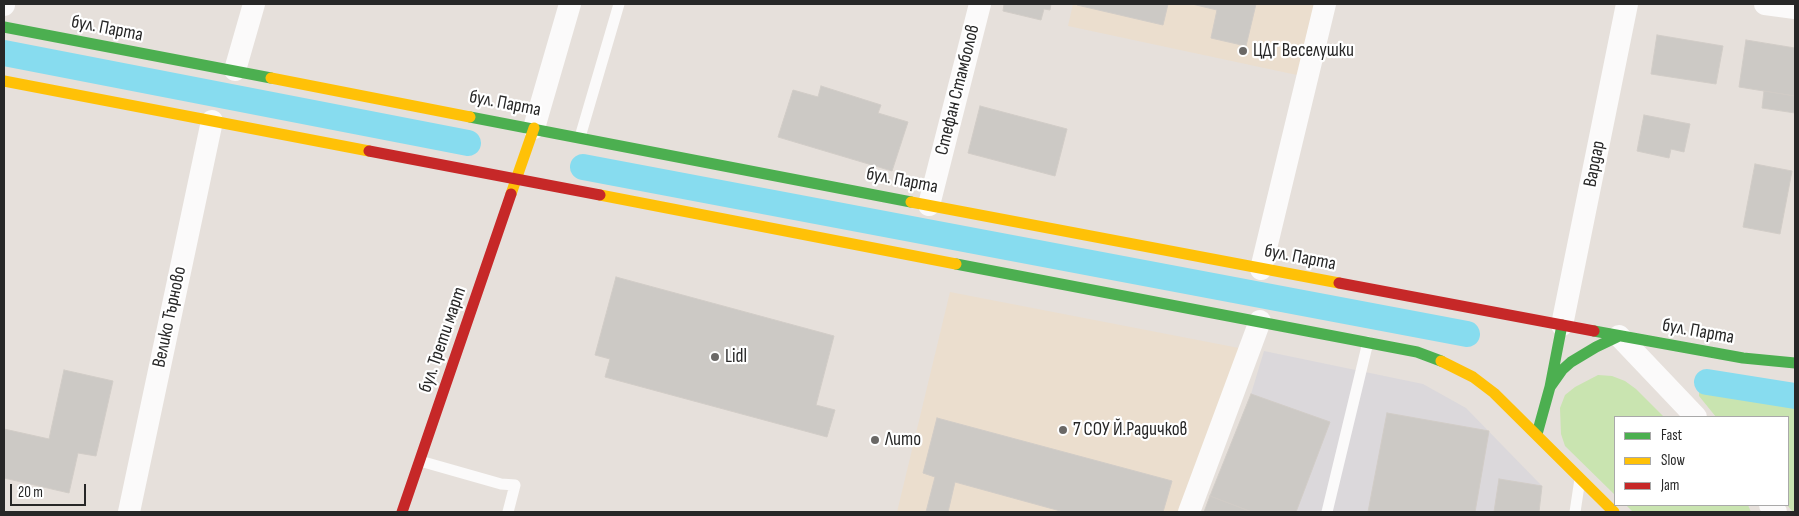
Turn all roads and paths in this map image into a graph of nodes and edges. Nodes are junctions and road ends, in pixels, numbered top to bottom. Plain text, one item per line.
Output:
1 (254, 4) edge
2 (570, 4) edge
3 (619, 4) edge
4 (980, 4) edge
5 (1325, 4) edge
6 (1627, 4) edge
7 (1765, 4) edge
8 (1795, 8) edge
9 (4, 27) edge
10 (235, 70) junction
11 (4, 81) edge
12 (212, 121) junction
13 (534, 128) junction
14 (580, 137) junction
15 (516, 179) junction
16 (929, 205) junction
17 (1261, 269) junction
18 (1260, 321) junction
19 (1562, 325) junction
20 (1619, 336) junction
21 (1368, 342) junction
22 (1795, 363) edge
23 (1550, 388) junction
24 (1695, 416) edge
25 (1537, 434) junction
26 (420, 461) junction
27 (1580, 479) junction
28 (129, 512) edge
29 (402, 512) edge
30 (508, 512) edge
31 (1190, 512) edge
32 (1328, 512) edge
33 (1575, 512) edge
34 (1614, 512) edge

1 - 10 street
2 - 13 street
3 - 14 lane
4 - 16 street, Стефан Стамболов
5 - 17 street
6 - 19 street, Вардар
7 - 8 street
9 - 10 main road, бул. Парта
10 - 13 main road, бул. Парта
11 - 12 main road
12 - 15 main road
12 - 28 street, Велико Търново
13 - 14 main road, бул. Парта
13 - 15 main road, бул. Трети март
14 - 16 main road, бул. Парта
15 - 18 main road
15 - 26 main road, бул. Трети март
16 - 17 main road, бул. Парта
17 - 19 main road, бул. Парта
18 - 21 main road
18 - 31 street
19 - 20 main road, бул. Парта
19 - 23 main road
20 - 22 main road, бул. Парта
20 - 23 main road
20 - 24 street
21 - 25 main road
21 - 32 lane
23 - 25 main road
25 - 27 main road
26 - 29 main road, бул. Трети март
26 - 30 lane
27 - 33 lane
27 - 34 main road

